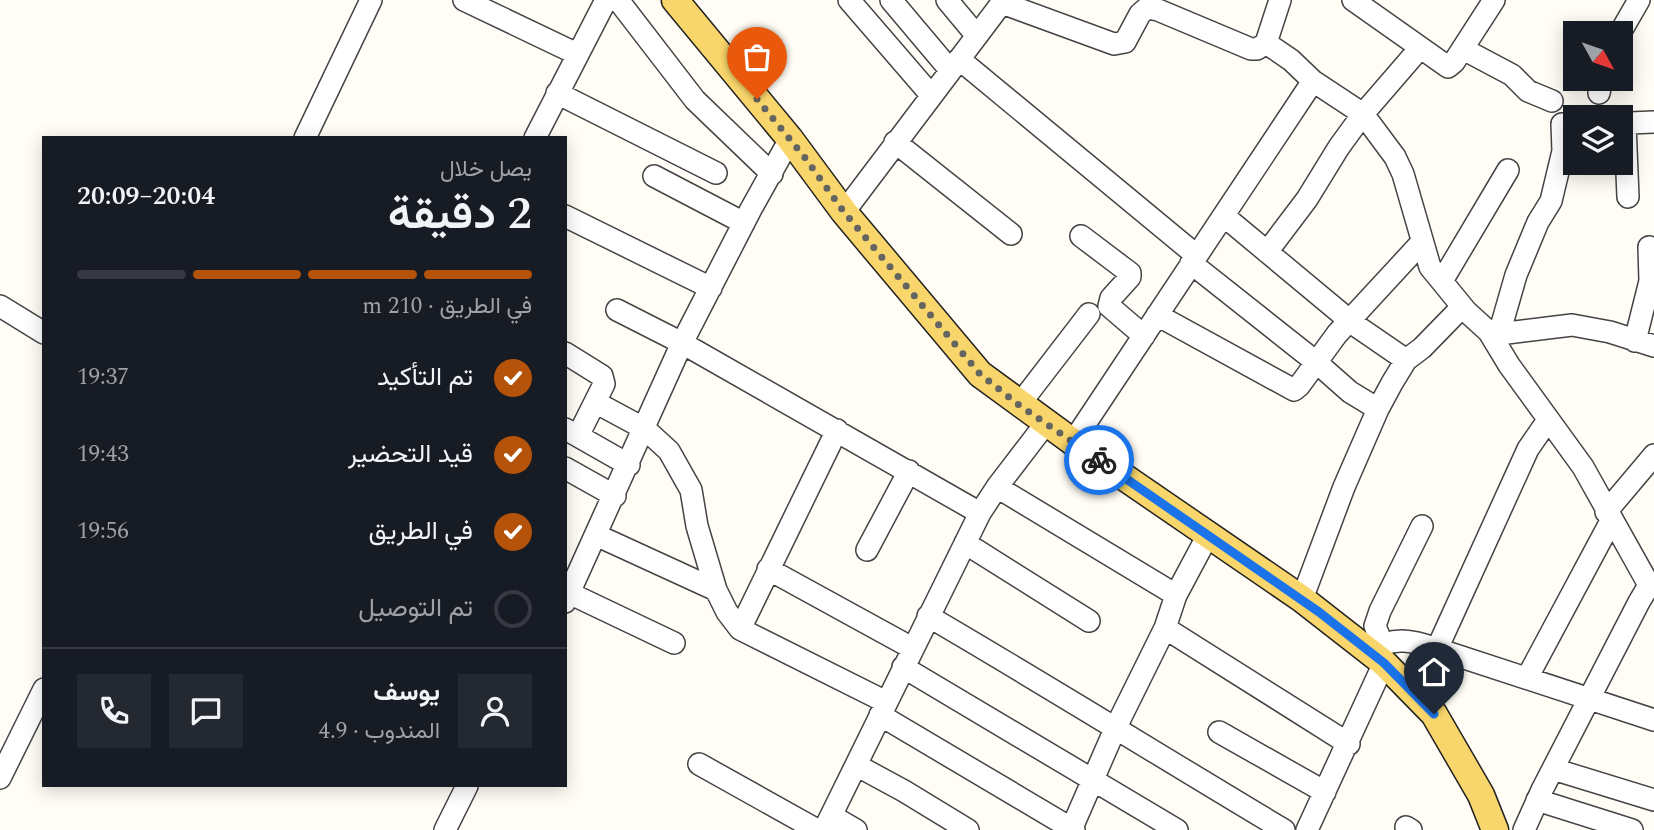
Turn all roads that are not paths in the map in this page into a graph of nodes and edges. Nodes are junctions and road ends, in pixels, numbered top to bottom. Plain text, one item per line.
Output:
1 (371, 0) edge
2 (464, 0) edge
3 (606, 0) edge
4 (618, 0) edge
5 (675, 0) edge
6 (849, 0) edge
7 (891, 0) edge
8 (947, 0) edge
9 (1280, 0) edge
10 (1353, 0) edge
11 (1494, 0) edge
12 (1639, 0) edge
13 (1003, 1) edge
14 (1627, 21) edge
15 (977, 36) junction
16 (1266, 43) junction
17 (1420, 48) junction
18 (1463, 48) junction
19 (577, 54) junction
20 (955, 65) junction
21 (1313, 81) junction
22 (557, 93) junction
23 (931, 96) junction
24 (1552, 101) dead end
25 (1363, 114) junction
26 (1654, 122) edge
27 (1562, 124) dead end
28 (306, 136) edge
29 (536, 136) edge
30 (733, 138) junction
31 (790, 139) junction
32 (895, 142) junction
33 (1508, 170) dead end
34 (716, 173) junction
35 (772, 174) junction
36 (654, 176) dead end
37 (1628, 197) dead end
38 (702, 202) junction
39 (844, 212) junction
40 (1224, 216) junction
41 (567, 217) edge
42 (744, 223) junction
43 (1011, 234) dead end
44 (1081, 236) dead end
45 (1422, 242) junction
46 (1649, 247) dead end
47 (1267, 252) junction
48 (1193, 259) junction
49 (1442, 281) junction
50 (711, 288) junction
51 (0, 306) edge
52 (1462, 307) junction
53 (617, 310) dead end
54 (1089, 314) dead end
55 (1157, 315) junction
56 (1350, 321) junction
57 (42, 332) edge
58 (1494, 333) junction
59 (1143, 336) junction
60 (682, 343) junction
61 (1645, 344) edge
62 (567, 354) edge
63 (1406, 360) junction
64 (1316, 362) junction
65 (595, 402) junction
66 (1019, 405) junction
67 (1378, 409) junction
68 (1548, 419) junction
69 (1046, 423) junction
70 (645, 429) junction
71 (837, 430) junction
72 (572, 432) edge
73 (1073, 442) junction
74 (1654, 455) edge
75 (629, 465) junction
76 (567, 469) edge
77 (909, 471) junction
78 (997, 486) junction
79 (615, 496) junction
80 (980, 513) junction
81 (1609, 517) junction
82 (1422, 526) dead end
83 (596, 535) junction
84 (1208, 535) junction
85 (965, 543) junction
86 (867, 550) dead end
87 (768, 569) junction
88 (1651, 585) edge
89 (568, 589) edge
90 (716, 590) junction
91 (1176, 594) junction
92 (1302, 599) junction
93 (928, 616) junction
94 (1089, 621) dead end
95 (1165, 628) junction
96 (740, 629) junction
97 (674, 643) dead end
98 (1437, 649) junction
99 (1379, 652) junction
100 (908, 657) junction
101 (1527, 678) junction
102 (42, 693) edge
103 (1589, 698) junction
104 (883, 708) junction
105 (1654, 720) edge
106 (1115, 729) junction
107 (1219, 732) dead end
108 (1349, 744) junction
109 (699, 764) dead end
110 (856, 765) junction
111 (1553, 769) junction
112 (0, 778) edge
113 (1092, 779) junction
114 (467, 787) edge
115 (1325, 792) junction
116 (1537, 800) junction
117 (1654, 800) edge
118 (824, 825) edge
119 (446, 830) edge
120 (856, 830) edge
121 (968, 830) edge
122 (1072, 830) edge
123 (1177, 830) edge
124 (1284, 830) edge
125 (1307, 830) edge
126 (1495, 830) edge
127 (1524, 830) edge
128 (1632, 830) edge

1 - 28 street
2 - 19 street
3 - 19 street
4 - 30 street
5 - 31 main road
6 - 23 street
7 - 20 street
8 - 15 street
9 - 16 street
10 - 17 street
11 - 18 street
12 - 14 street
13 - 15 street
13 - 16 street
15 - 20 street
16 - 21 street
17 - 18 street
17 - 25 street
18 - 24 street
19 - 22 street
20 - 23 street
20 - 48 street
21 - 25 street
21 - 40 street
22 - 29 street
22 - 34 street
23 - 32 street
25 - 45 street
25 - 47 street
26 - 37 street
27 - 58 street
30 - 34 street
30 - 35 street
31 - 35 street
31 - 39 main road
32 - 39 street
32 - 43 street
33 - 49 street
34 - 38 street
35 - 42 street
36 - 38 street
38 - 42 street
39 - 66 main road
40 - 47 street
40 - 48 street
41 - 50 street
42 - 50 street
44 - 59 street
45 - 49 street
45 - 56 street
46 - 61 street
47 - 56 street
48 - 55 street
48 - 64 street
49 - 52 street
50 - 60 street
51 - 57 street
52 - 58 street
52 - 63 street
53 - 60 street
54 - 66 street
55 - 59 street
55 - 64 street
56 - 63 street
56 - 64 street
58 - 61 street
58 - 68 street
59 - 73 street
60 - 70 street
60 - 71 street
62 - 65 street
63 - 67 street
64 - 67 street
65 - 70 street
65 - 72 street
66 - 69 main road
67 - 92 street
68 - 81 street
68 - 98 street
69 - 73 main road
69 - 78 street
70 - 75 street
70 - 90 street
71 - 77 street
71 - 87 street
72 - 75 street
73 - 84 main road
74 - 81 street
75 - 79 street
76 - 79 street
77 - 80 street
77 - 86 street
78 - 80 street
78 - 91 street
79 - 83 street
80 - 85 street
81 - 88 street
81 - 101 street
82 - 99 street
83 - 89 street
83 - 90 street
84 - 91 street
84 - 92 main road
85 - 93 street
85 - 94 street
87 - 96 street
87 - 100 street
88 - 103 street
89 - 97 street
90 - 96 street
91 - 95 street
92 - 99 main road
93 - 100 street
93 - 106 street
95 - 106 street
95 - 108 street
96 - 104 street
98 - 99 street
98 - 101 street
99 - 108 street
99 - 126 main road
100 - 104 street
100 - 113 street
101 - 103 street
102 - 112 street
103 - 105 street
103 - 111 street
104 - 110 street
104 - 122 street
106 - 113 street
106 - 124 street
107 - 115 street
108 - 115 street
109 - 118 street
110 - 118 street
110 - 121 street
111 - 116 street
111 - 117 street
113 - 122 street
113 - 123 street
114 - 119 street
115 - 125 street
116 - 127 street
116 - 128 street
118 - 120 street

